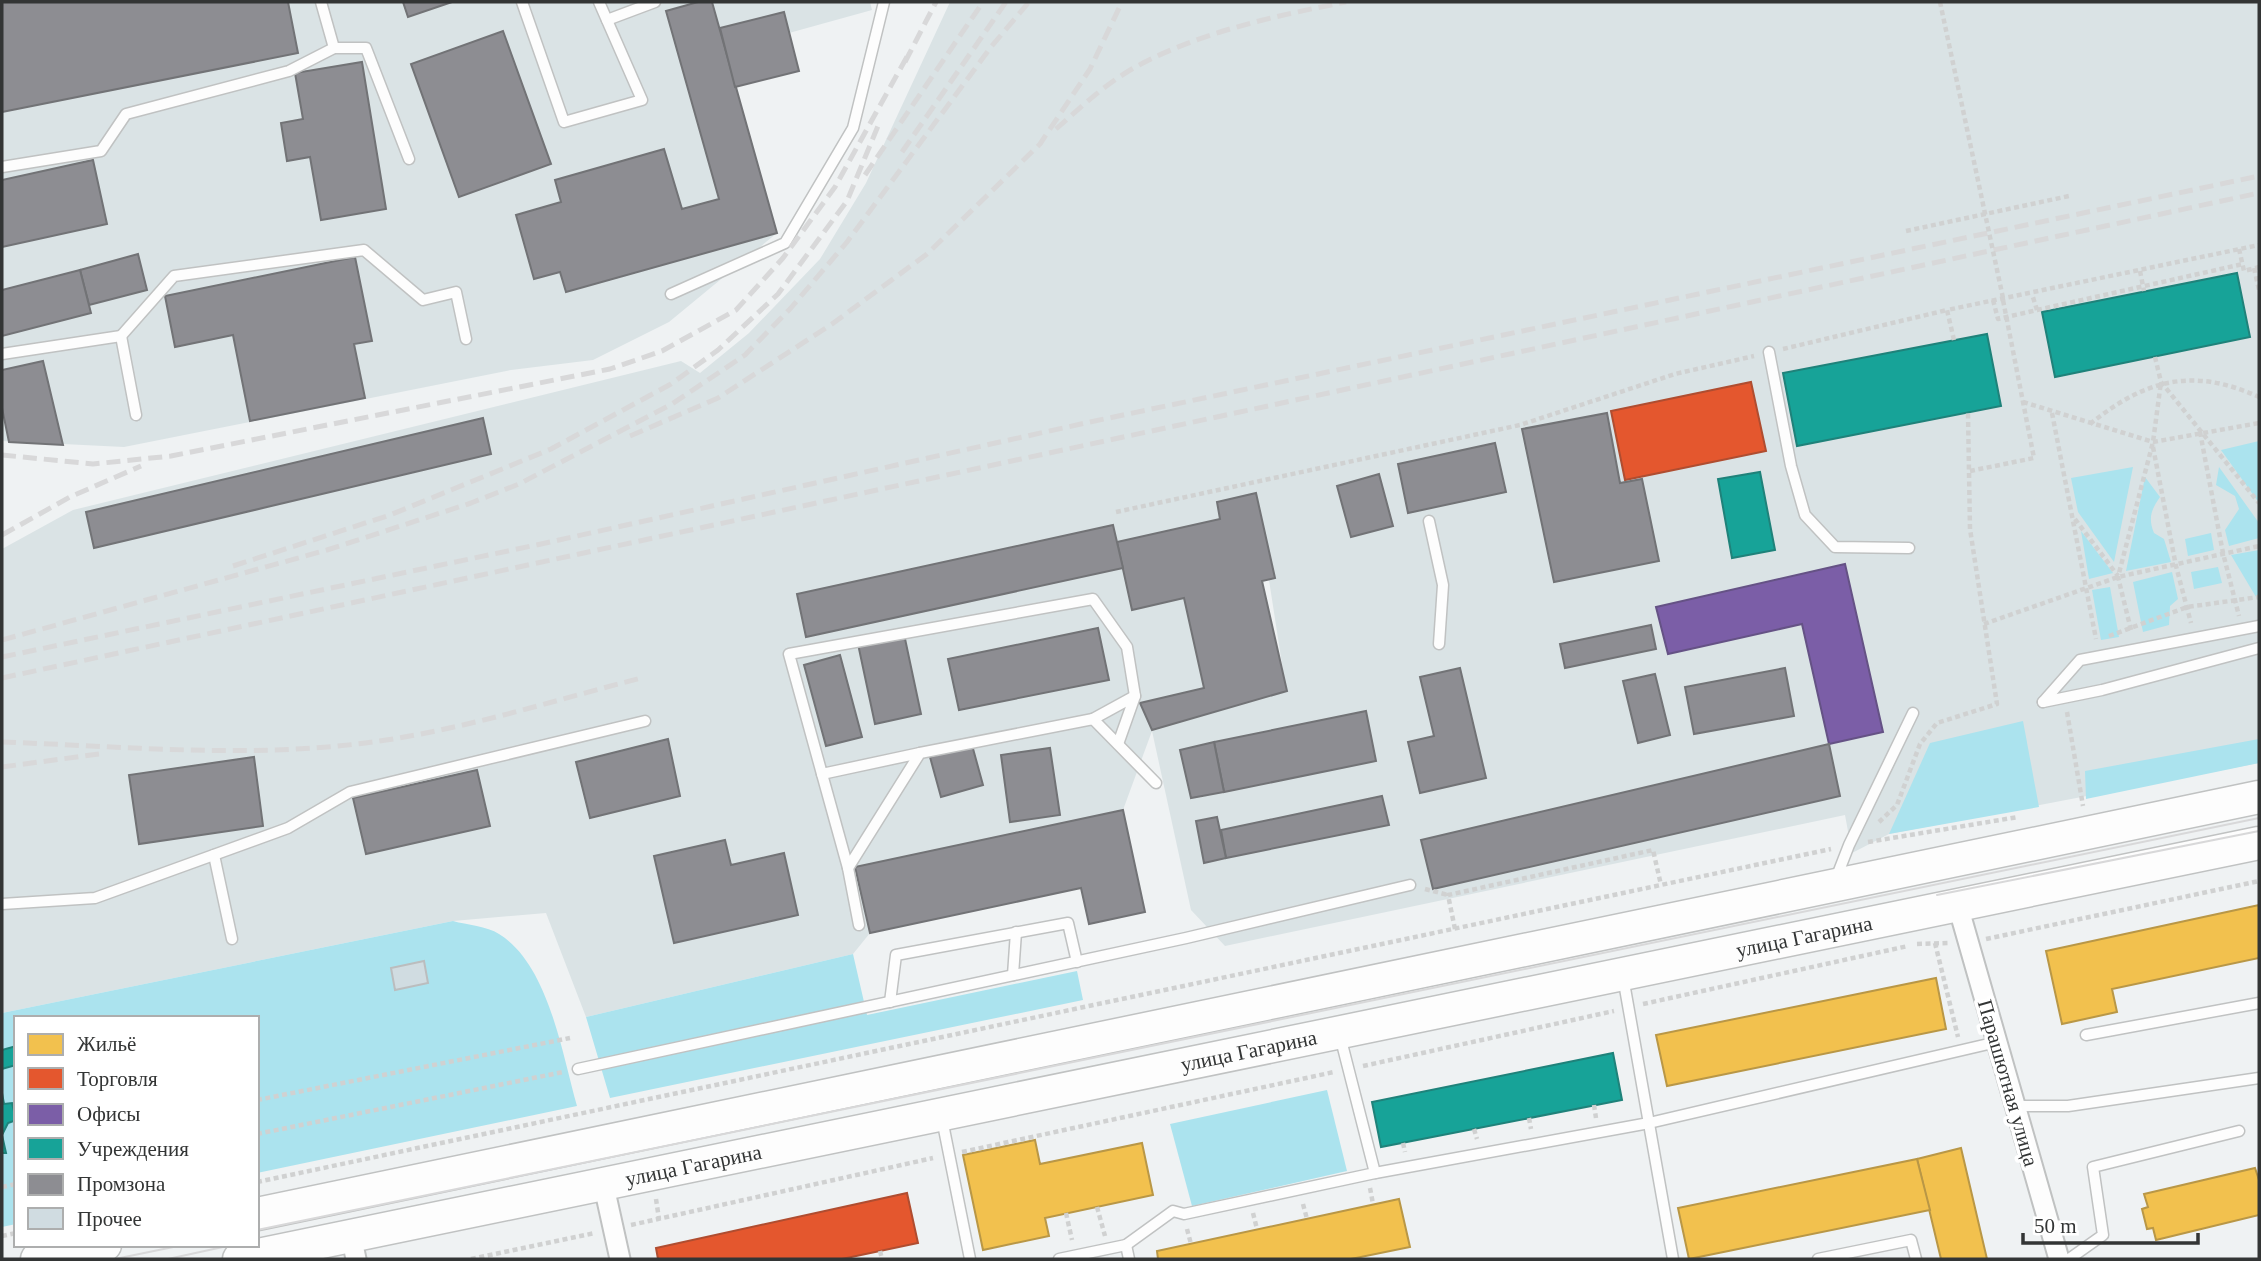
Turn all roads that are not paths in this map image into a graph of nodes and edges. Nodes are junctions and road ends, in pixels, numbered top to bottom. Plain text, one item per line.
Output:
1 (321, 2) edge
2 (522, 2) edge
3 (599, 2) edge
4 (655, 2) edge
5 (884, 2) edge
6 (607, 20) junction
7 (334, 48) junction
8 (409, 159) dead end
9 (2, 167) edge
10 (671, 294) dead end
11 (121, 336) junction
12 (466, 339) dead end
13 (1769, 352) road end
14 (2, 354) edge
15 (136, 415) dead end
16 (1429, 521) dead end
17 (1909, 548) dead end
18 (2259, 626) edge
19 (1439, 644) dead end
20 (2259, 648) edge
21 (1135, 696) junction
22 (1913, 713) dead end
23 (1093, 719) junction
24 (645, 721) dead end
25 (1118, 744) junction
26 (919, 753) junction
27 (822, 774) junction
28 (1156, 783) dead end
29 (2259, 797) edge
30 (2259, 843) edge
31 (214, 855) junction
32 (848, 868) junction
33 (1410, 885) road end
34 (1832, 886) junction
35 (2, 904) edge
36 (1958, 906) junction
37 (859, 925) dead end
38 (1016, 932) junction
39 (232, 939) dead end
40 (1077, 962) junction
41 (1622, 974) junction
42 (1013, 975) junction
43 (890, 1002) junction
44 (2259, 1003) edge
45 (1339, 1032) junction
46 (2087, 1035) dead end
47 (1997, 1042) junction
48 (578, 1069) road end
49 (2259, 1078) edge
50 (2015, 1105) junction
51 (941, 1113) junction
52 (1649, 1123) junction
53 (2239, 1131) dead end
54 (595, 1144) junction
55 (1375, 1173) junction
56 (603, 1182) junction
57 (259, 1214) edge
58 (1126, 1245) junction
59 (95, 1247) edge
60 (353, 1247) edge
61 (37, 1259) edge
62 (239, 1259) edge
63 (621, 1259) edge
64 (970, 1259) edge
65 (1059, 1259) edge
66 (1129, 1259) edge
67 (1674, 1259) edge
68 (1818, 1259) edge
69 (1916, 1259) edge
70 (2059, 1259) edge
71 (2068, 1259) edge

1 - 7 lane
2 - 6 lane
3 - 6 lane
4 - 6 lane
5 - 10 lane
7 - 8 lane
7 - 9 lane
11 - 12 lane
11 - 14 lane
11 - 15 lane
13 - 17 lane
16 - 19 lane
18 - 20 lane
21 - 23 lane
21 - 25 lane
21 - 27 lane
22 - 34 lane
23 - 25 lane
23 - 26 lane
24 - 31 lane
25 - 28 lane
26 - 27 lane
26 - 32 lane
27 - 32 lane
29 - 34 main road, улица Гагарина
30 - 36 main road, улица Гагарина
31 - 35 lane
31 - 39 lane
32 - 37 lane
33 - 40 lane
34 - 54 main road, улица Гагарина
36 - 41 main road, улица Гагарина
36 - 47 street, Парашютная улица
38 - 40 lane
38 - 42 lane
38 - 43 lane
40 - 42 lane
41 - 45 main road, улица Гагарина
41 - 52 lane
42 - 43 lane
43 - 48 lane
44 - 46 lane
45 - 51 main road, улица Гагарина
45 - 55 lane
47 - 50 street, Парашютная улица
47 - 52 lane
49 - 50 lane
50 - 70 street, Парашютная улица
51 - 56 main road, улица Гагарина
51 - 64 lane
52 - 55 lane
52 - 67 lane
53 - 71 lane
54 - 56 main road
54 - 57 main road, улица Гагарина
55 - 58 lane
56 - 60 main road, улица Гагарина
56 - 63 street
58 - 65 lane
58 - 66 lane
59 - 61 main road
60 - 62 main road, улица Гагарина
68 - 69 lane

